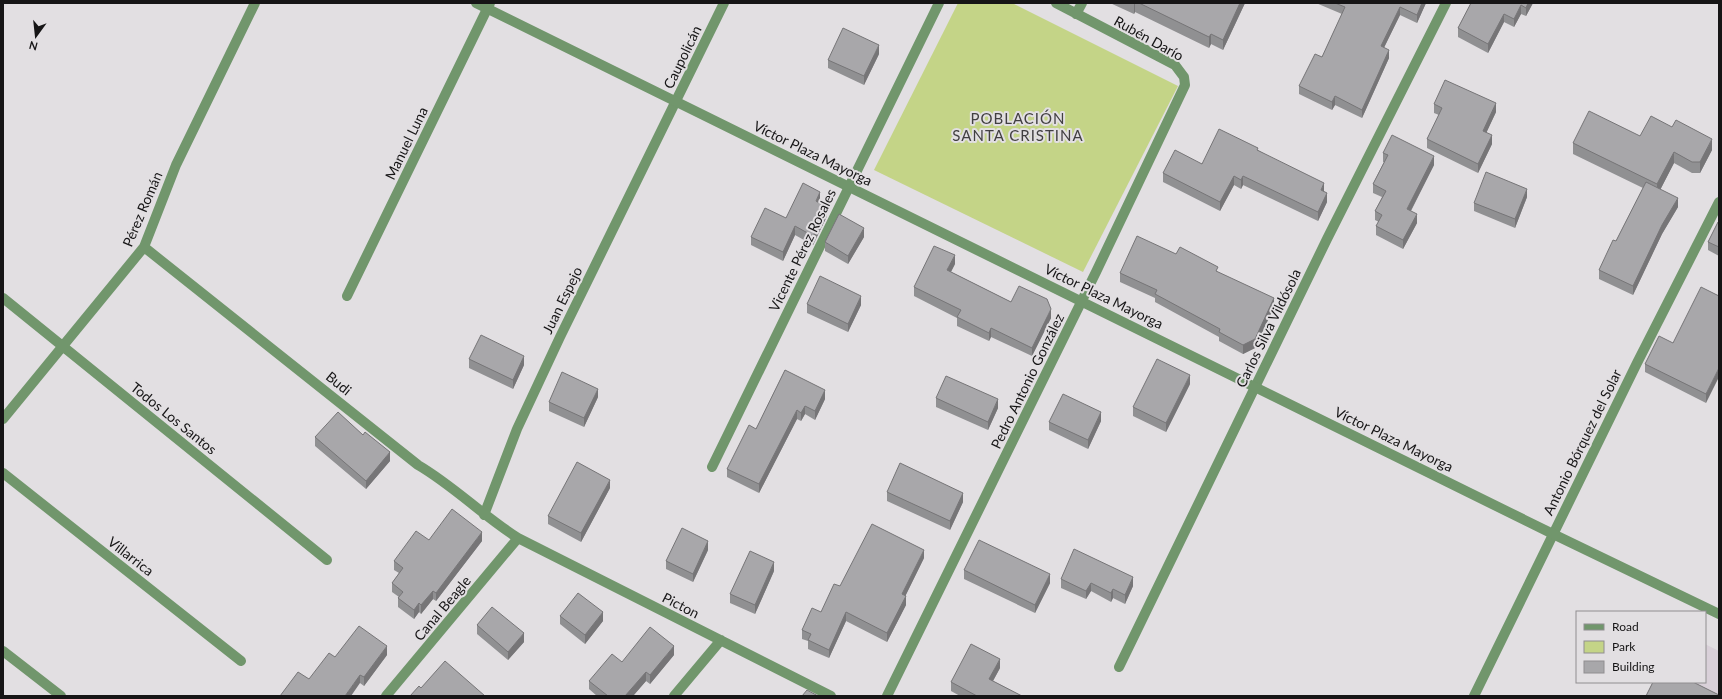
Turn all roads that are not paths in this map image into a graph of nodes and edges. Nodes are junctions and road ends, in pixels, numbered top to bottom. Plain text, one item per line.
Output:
1 (255, 3) edge
2 (476, 3) edge
3 (724, 3) edge
4 (939, 3) edge
5 (1056, 3) edge
6 (1082, 3) edge
7 (1446, 3) edge
8 (489, 6) edge
9 (1076, 14) junction
10 (1184, 77) joint
11 (676, 101) junction
12 (849, 186) junction
13 (1719, 202) edge
14 (144, 247) junction
15 (347, 296) dead end
16 (3, 298) edge
17 (1082, 300) junction
18 (63, 346) junction
19 (1256, 386) junction
20 (3, 419) edge
21 (712, 467) dead end
22 (3, 473) edge
23 (484, 515) junction
24 (1553, 534) junction
25 (518, 538) junction
26 (327, 560) dead end
27 (1719, 614) edge
28 (721, 640) junction
29 (3, 650) edge
30 (241, 661) dead end
31 (1119, 667) dead end
32 (61, 696) edge
33 (386, 696) edge
34 (674, 696) edge
35 (831, 696) edge
36 (887, 696) edge
37 (1474, 696) edge

1 - 14 street, Pérez Román
2 - 8 street, Víctor Plaza Mayorga
3 - 11 street, Caupolicán
4 - 12 street, Vicente Pérez Rosales
5 - 9 street, Rubén Darío
6 - 9 street
7 - 19 street, Carlos Silva Vildósola
8 - 11 street, Víctor Plaza Mayorga
8 - 15 street, Manuel Luna
9 - 10 street, Rubén Darío
10 - 17 street, Pedro Antonio González
11 - 12 street, Víctor Plaza Mayorga
11 - 23 street, Juan Espejo
12 - 17 street, Víctor Plaza Mayorga
12 - 21 street, Vicente Pérez Rosales
13 - 24 street, Antonio Bórquez del Solar
14 - 18 street, Pérez Román
14 - 23 street, Budi
16 - 18 street, Todos Los Santos
17 - 19 street, Víctor Plaza Mayorga
17 - 36 street, Pedro Antonio González
18 - 20 street, Pérez Román
18 - 26 street, Todos Los Santos
19 - 24 street, Víctor Plaza Mayorga
19 - 31 street, Carlos Silva Vildósola
22 - 30 street, Villarrica
23 - 25 street, Budi
24 - 27 street, Víctor Plaza Mayorga
24 - 37 street, Antonio Bórquez del Solar
25 - 28 street, Picton
25 - 33 street, Canal Beagle
28 - 34 street
28 - 35 street, Picton
29 - 32 street

